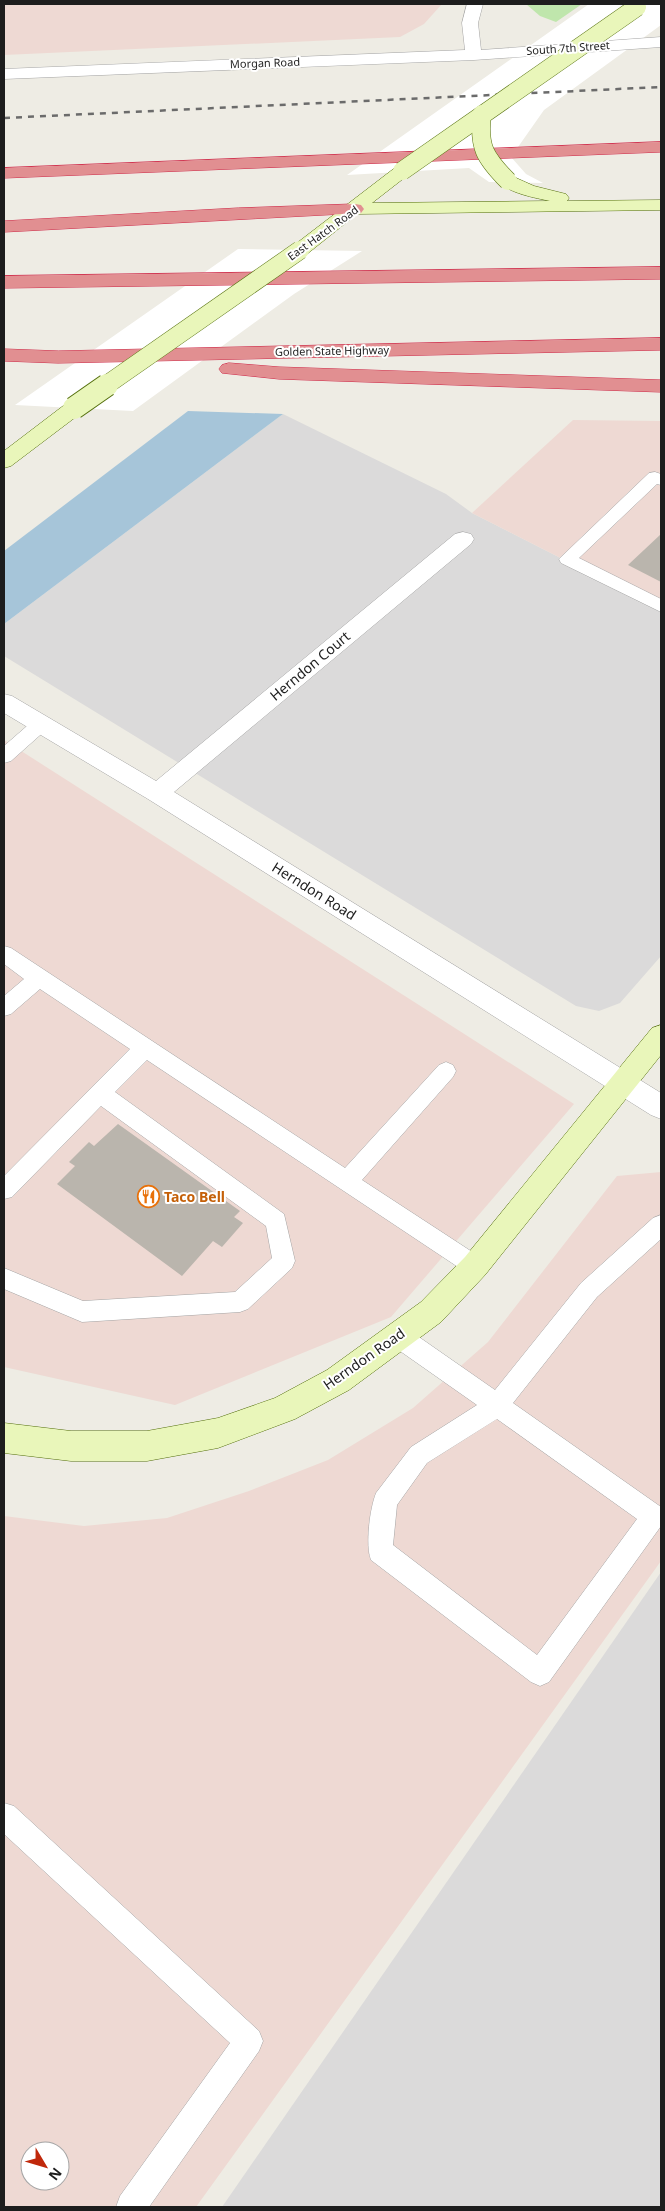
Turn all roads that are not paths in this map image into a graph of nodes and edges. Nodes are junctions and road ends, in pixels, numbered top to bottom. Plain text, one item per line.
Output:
1 (475, 4) edge
2 (639, 6) edge
3 (661, 42) edge
4 (474, 55) junction
5 (4, 74) edge
6 (482, 114) junction
7 (661, 147) edge
8 (4, 173) edge
9 (661, 205) edge
10 (606, 206) junction
11 (355, 209) junction
12 (4, 227) edge
13 (661, 273) edge
14 (4, 282) edge
15 (661, 344) edge
16 (4, 355) edge
17 (58, 357) junction
18 (661, 386) edge
19 (4, 461) edge
20 (661, 480) edge
21 (463, 539) dead end
22 (661, 606) edge
23 (4, 702) edge
24 (41, 724) junction
25 (4, 756) edge
26 (157, 794) junction
27 (4, 954) edge
28 (39, 978) junction
29 (4, 1008) edge
30 (661, 1036) edge
31 (145, 1048) junction
32 (446, 1071) dead end
33 (622, 1084) junction
34 (99, 1093) junction
35 (661, 1107) edge
36 (347, 1181) junction
37 (4, 1190) edge
38 (661, 1225) edge
39 (475, 1266) junction
40 (4, 1278) edge
41 (398, 1336) junction
42 (497, 1405) junction
43 (4, 1438) edge
44 (4, 1816) edge
45 (131, 2207) edge

1 - 4 street
2 - 6 main road, East Hatch Road, bridge
3 - 4 street, South 7th Street
4 - 5 street, Morgan Road
6 - 10 main road, bridge
6 - 11 main road, East Hatch Road, bridge
7 - 8 highway
9 - 10 main road
10 - 11 main road
11 - 12 highway
11 - 19 main road, East Hatch Road, bridge
13 - 14 highway
15 - 17 highway, Golden State Highway
16 - 17 highway, Golden State Highway
17 - 18 highway
20 - 22 lane
21 - 26 street, Herndon Court
23 - 24 street, Herndon Road
24 - 25 lane
24 - 26 street, Herndon Road
26 - 33 street, Herndon Road
27 - 28 lane
28 - 29 lane
28 - 31 lane
30 - 33 main road
31 - 34 lane
31 - 36 lane
32 - 36 lane
33 - 35 street, Herndon Road
33 - 39 main road, Herndon Road
34 - 37 lane
34 - 40 lane
36 - 39 lane
38 - 42 lane
39 - 41 main road, Herndon Road
41 - 42 lane
41 - 43 main road, Herndon Road
42 - 42 lane
44 - 45 lane

